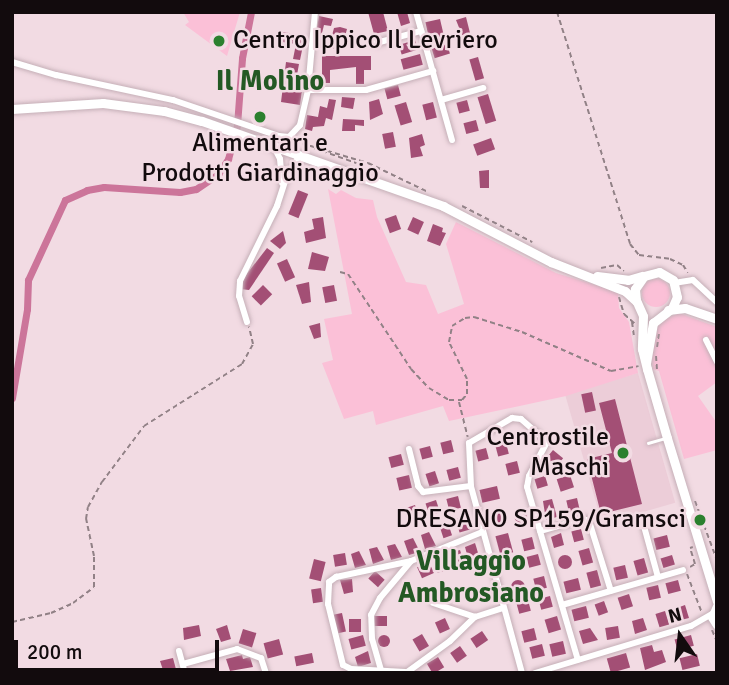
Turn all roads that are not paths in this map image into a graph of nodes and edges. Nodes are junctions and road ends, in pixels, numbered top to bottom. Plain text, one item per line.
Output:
1 (315, 12) edge
2 (416, 12) edge
3 (421, 31) junction
4 (376, 43) dead end
5 (12, 62) edge
6 (433, 71) junction
7 (483, 88) dead end
8 (308, 90) junction
9 (441, 100) junction
10 (12, 109) edge
11 (452, 140) dead end
12 (271, 145) junction
13 (309, 158) junction
14 (281, 165) junction
15 (291, 167) junction
16 (282, 188) junction
17 (647, 274) junction
18 (585, 275) junction
19 (678, 284) junction
20 (717, 302) edge
21 (638, 304) junction
22 (666, 312) junction
23 (704, 314) junction
24 (717, 319) edge
25 (247, 322) road end
26 (706, 340) dead end
27 (717, 362) edge
28 (643, 365) junction
29 (667, 438) junction
30 (648, 443) dead end
31 (409, 449) dead end
32 (471, 486) junction
33 (642, 519) dead end
34 (540, 531) junction
35 (482, 532) junction
36 (411, 561) junction
37 (685, 570) road end
38 (658, 577) junction
39 (611, 591) junction
40 (433, 603) dead end
41 (562, 605) junction
42 (503, 608) junction
43 (714, 614) edge
44 (475, 617) junction
45 (691, 626) junction
46 (179, 651) dead end
47 (578, 660) junction
48 (183, 664) junction
49 (381, 670) junction
50 (405, 672) edge
51 (185, 673) edge
52 (266, 673) edge
53 (522, 673) edge
54 (535, 673) edge

1 - 8 street
2 - 3 street
3 - 4 street
3 - 6 street
5 - 8 street
6 - 8 street
6 - 9 street
7 - 9 street
9 - 11 street
10 - 12 street
12 - 13 street
12 - 14 street
13 - 15 street
13 - 18 street
14 - 15 street
14 - 16 street
15 - 16 street
16 - 25 street
17 - 18 street
17 - 19 street
17 - 21 street
18 - 21 street
19 - 20 street
19 - 22 street
19 - 23 street
21 - 22 street
21 - 28 street
22 - 23 street
22 - 28 street
23 - 24 street
26 - 27 street
28 - 29 street
29 - 30 lane
29 - 43 street
31 - 32 street
32 - 34 street
32 - 35 street
33 - 38 street
34 - 39 street
34 - 41 street
35 - 36 street
35 - 42 street
36 - 49 street
36 - 49 street
37 - 38 street
38 - 39 street
39 - 41 street
40 - 44 street
41 - 47 street
42 - 44 street
42 - 53 street
43 - 45 street
43 - 45 street
44 - 50 street
45 - 47 street
46 - 48 street
47 - 54 street
48 - 51 street
48 - 52 street
49 - 50 street

